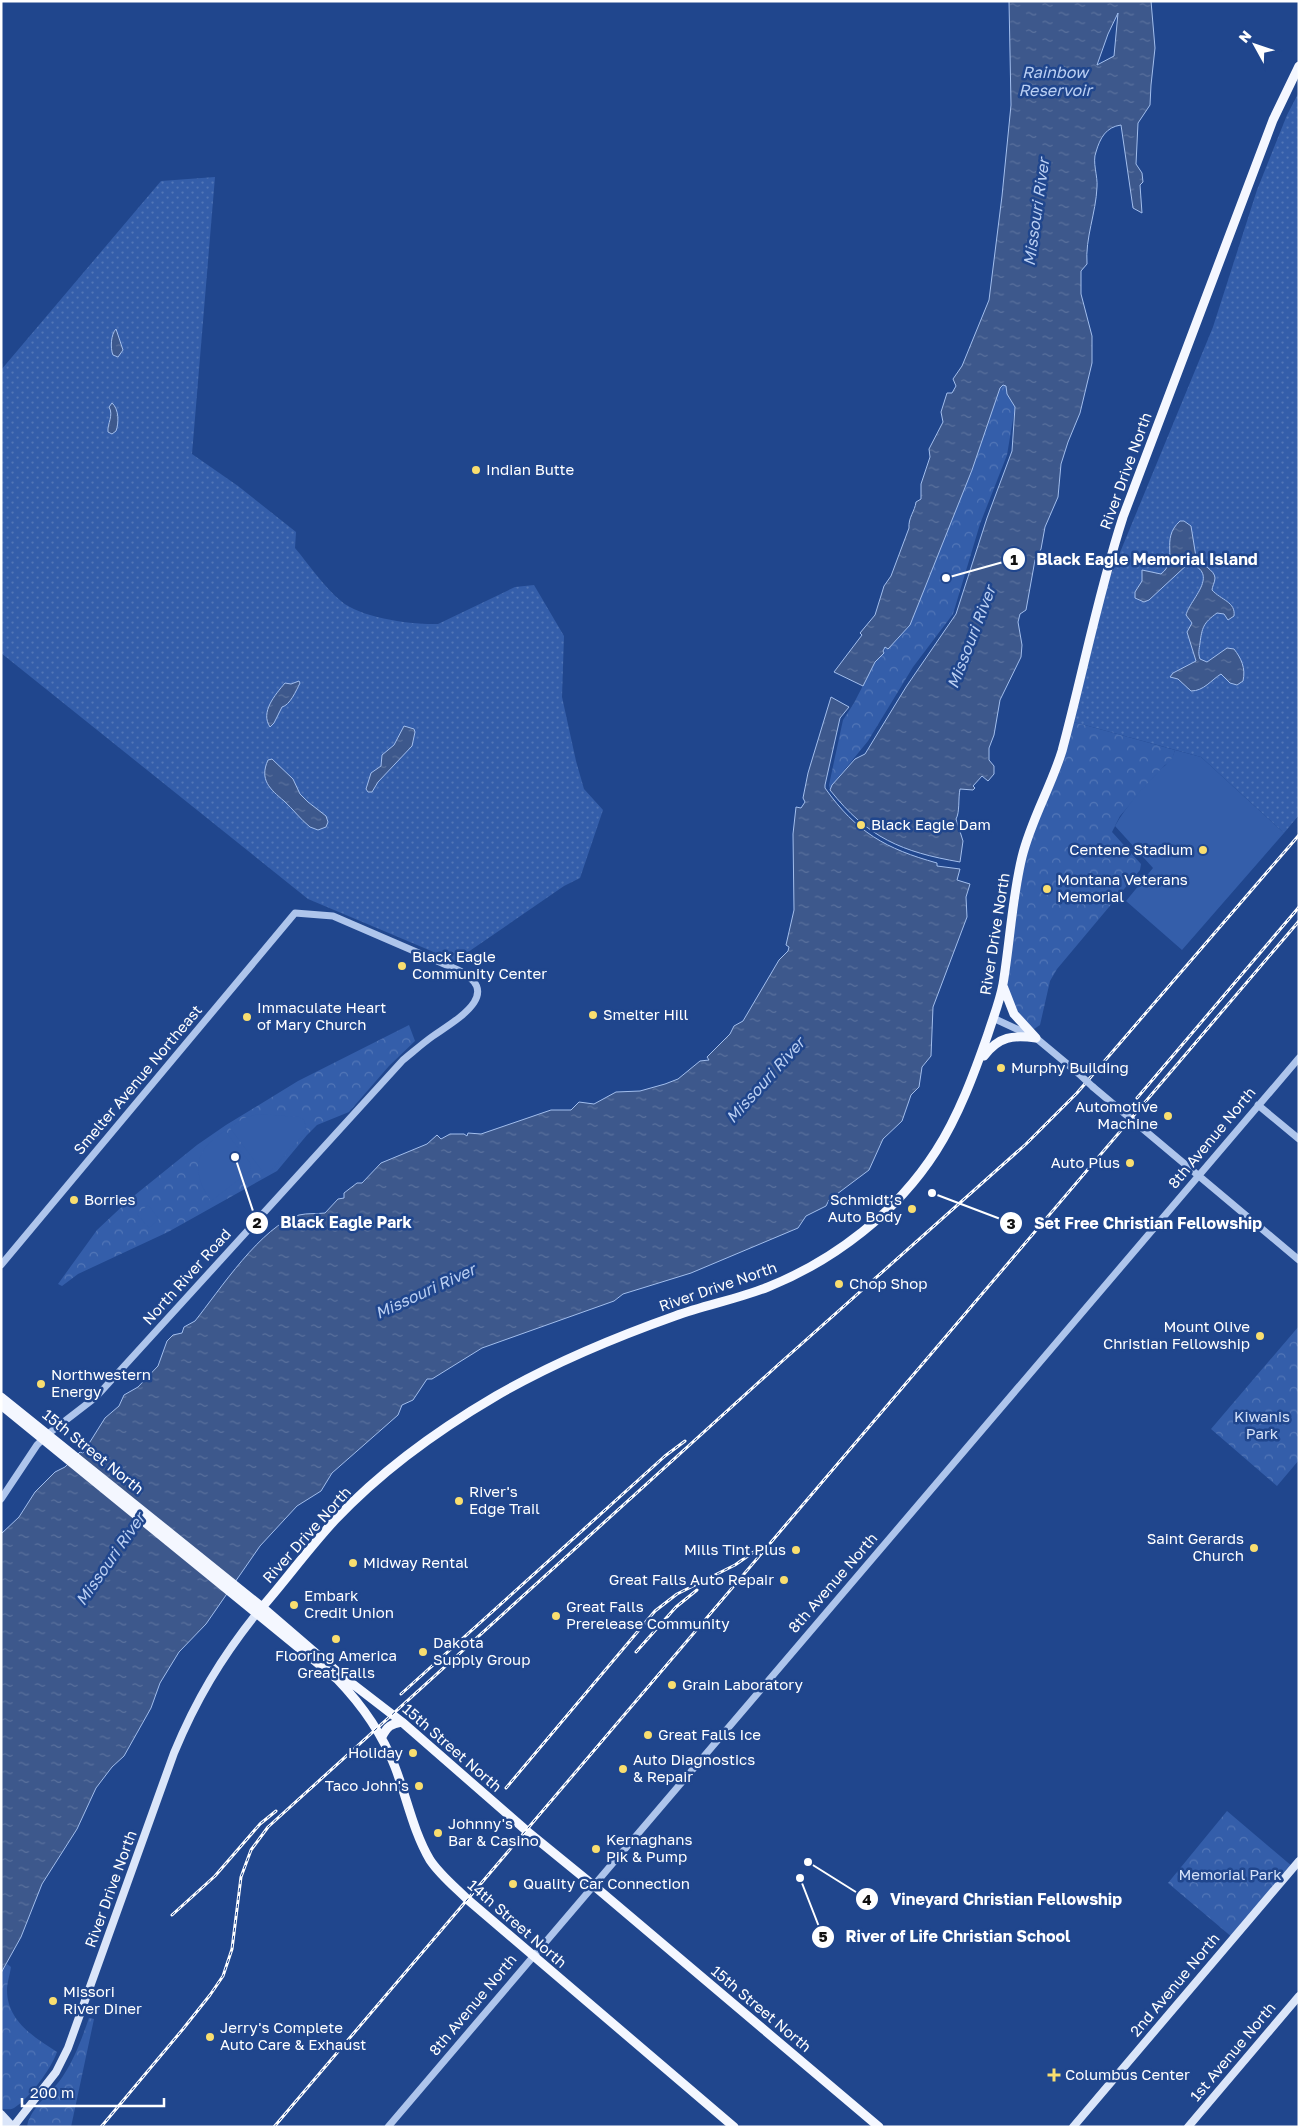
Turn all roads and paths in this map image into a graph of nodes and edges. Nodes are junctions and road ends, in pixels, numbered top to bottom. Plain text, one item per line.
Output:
1 (1299, 66) edge
2 (295, 913) joint
3 (1003, 986) junction
4 (993, 1018) junction
5 (1036, 1038) junction
6 (1299, 1058) edge
7 (978, 1063) junction
8 (1258, 1105) junction
9 (1299, 1139) edge
10 (1198, 1176) junction
11 (1299, 1260) edge
12 (1, 1265) edge
13 (1, 1397) edge
14 (1, 1406) edge
15 (45, 1436) junction
16 (1, 1499) edge
17 (260, 1610) junction
18 (349, 1692) joint
19 (402, 1722) junction
20 (382, 1736) junction
21 (1299, 1861) edge
22 (593, 1885) junction
23 (533, 1955) junction
24 (1299, 1996) edge
25 (1, 2114) edge
26 (13, 2127) edge
27 (388, 2127) edge
28 (734, 2127) edge
29 (879, 2127) edge
30 (1073, 2127) edge
31 (1188, 2127) edge

1 - 3 main road, River Drive North
2 - 12 street, Smelter Avenue Northeast
2 - 15 street, North River Road
3 - 4 main road, River Drive North
3 - 5 main road
4 - 5 street
4 - 7 main road, River Drive North
5 - 7 main road
5 - 10 street, bridge
6 - 8 street, 8th Avenue North
7 - 17 main road, River Drive North
8 - 9 street
8 - 10 street, 8th Avenue North
10 - 11 street
10 - 22 street, 8th Avenue North
13 - 15 main road, 15th Street North
14 - 15 main road, 15th Street North
15 - 16 street, North River Road
15 - 17 main road, 15th Street North
17 - 18 main road, 15th Street North
17 - 19 main road, 15th Street North
17 - 26 main road, River Drive North
18 - 20 main road, 14th Street North
19 - 20 main road
19 - 22 main road, 15th Street North
20 - 23 main road, 14th Street North
21 - 30 main road, 2nd Avenue North
22 - 23 street, 8th Avenue North
22 - 29 main road, 15th Street North
23 - 27 street, 8th Avenue North
23 - 28 main road, 14th Street North
24 - 31 main road, 1st Avenue North
25 - 26 main road

